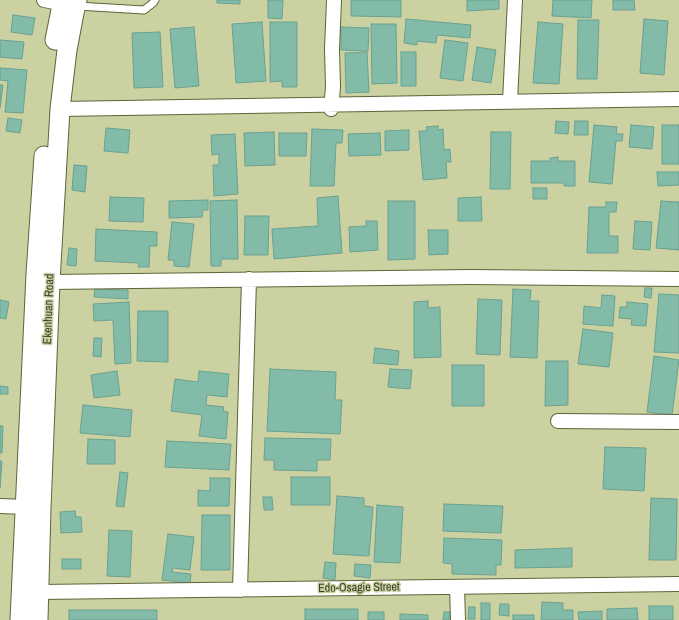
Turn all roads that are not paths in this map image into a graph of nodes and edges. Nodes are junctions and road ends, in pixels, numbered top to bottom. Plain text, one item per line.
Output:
1 (155, 0) edge
2 (334, 0) edge
3 (515, 0) edge
4 (64, 2) edge
5 (679, 99) edge
6 (510, 101) junction
7 (60, 109) junction
8 (331, 109) dead end
9 (249, 279) junction
10 (679, 279) edge
11 (50, 282) junction
12 (558, 421) dead end
13 (679, 422) edge
14 (0, 506) edge
15 (26, 507) junction
16 (679, 584) edge
17 (457, 587) junction
18 (240, 590) junction
19 (40, 592) junction
20 (20, 620) edge
21 (38, 620) edge
22 (458, 620) edge

1 - 4 lane
2 - 8 street
3 - 6 street
4 - 7 main road, Ekenhuan Road
4 - 15 main road, Ekenhuan Road
5 - 6 street
6 - 7 street
7 - 11 main road, Ekenhuan Road
9 - 10 street
9 - 11 street
9 - 18 street
11 - 19 main road, Ekenhuan Road
12 - 13 street
14 - 15 street
15 - 20 main road, Ekenhuan Road
16 - 17 street, Edo-Osagie Street
17 - 18 street, Edo-Osagie Street
17 - 22 street
18 - 19 street, Edo-Osagie Street
19 - 21 main road, Ekenhuan Road

